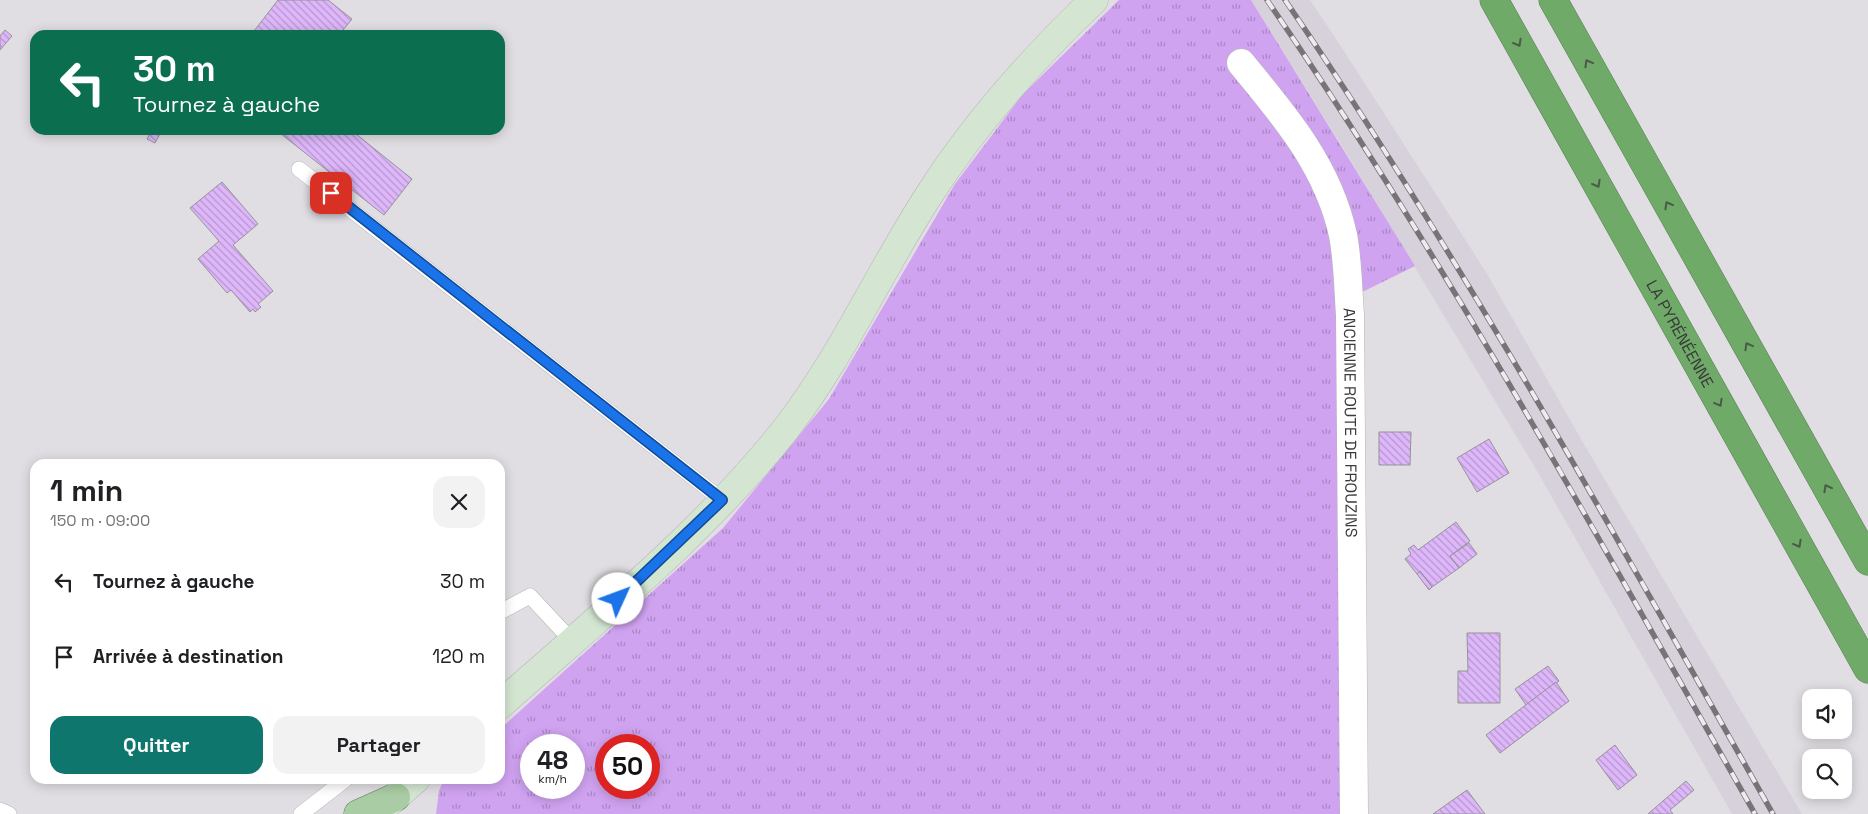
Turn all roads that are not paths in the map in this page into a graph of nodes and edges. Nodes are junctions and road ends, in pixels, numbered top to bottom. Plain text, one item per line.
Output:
1 (1094, 0) edge
2 (1494, 0) edge
3 (1553, 0) edge
4 (1241, 63) dead end
5 (299, 169) dead end
6 (722, 500) junction
7 (1868, 561) edge
8 (505, 609) edge
9 (572, 641) junction
10 (1868, 669) edge
11 (505, 701) edge
12 (340, 784) edge
13 (412, 784) edge
14 (391, 808) edge
15 (0, 810) edge
16 (8, 814) edge
17 (301, 814) edge
18 (358, 814) edge
19 (1354, 814) edge

1 - 6 main road
2 -> 10 highway, LA PYRÉNÉENNE
7 -> 3 highway
4 - 19 street, ANCIENNE ROUTE DE FROUZINS
5 - 6 lane
6 - 9 main road
8 - 9 lane
9 - 11 main road
12 - 17 lane
13 - 14 main road
14 - 18 main road
15 - 16 lane

